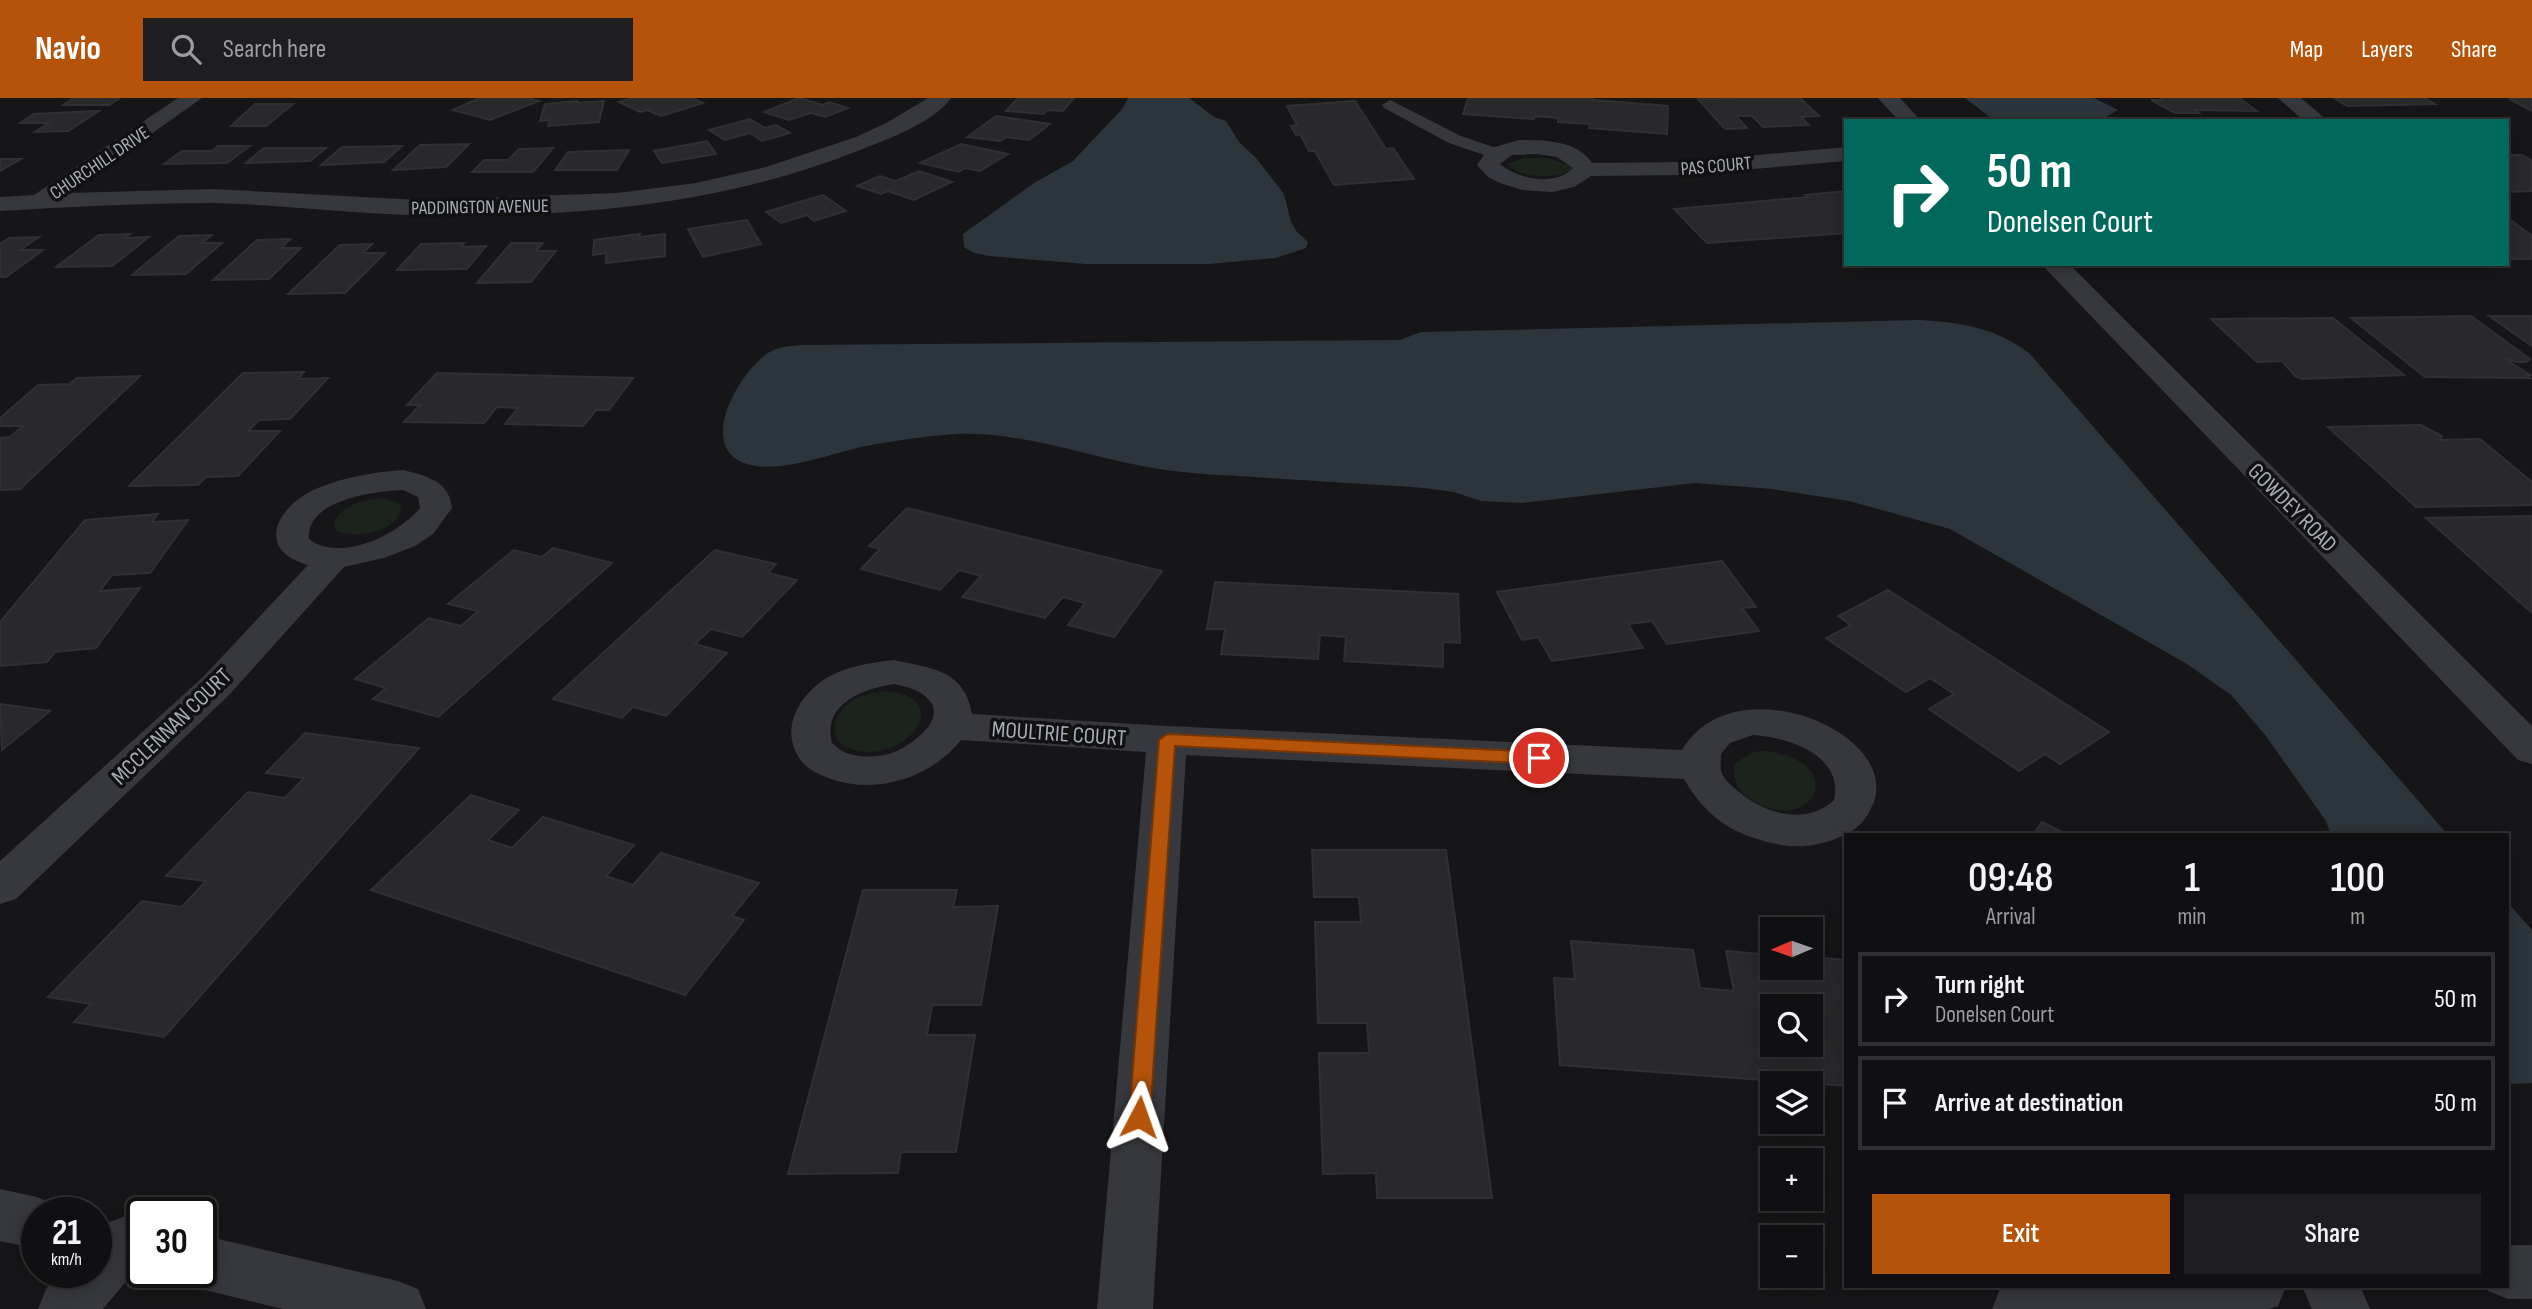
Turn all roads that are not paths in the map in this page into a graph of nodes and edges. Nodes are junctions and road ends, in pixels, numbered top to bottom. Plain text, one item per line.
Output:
1 (192, 98) edge
2 (941, 98) edge
3 (1888, 98) edge
4 (2288, 98) edge
5 (1391, 105) dead end
6 (1909, 119) edge
7 (2315, 119) edge
8 (1496, 154) junction
9 (1844, 154) edge
10 (1585, 169) junction
11 (40, 202) junction
12 (0, 204) edge
13 (2056, 266) edge
14 (334, 558) dead end
15 (951, 726) dead end
16 (1167, 740) junction
17 (2532, 750) edge
18 (1699, 765) dead end
19 (0, 887) edge
20 (0, 1215) edge
21 (21, 1220) edge
22 (120, 1242) edge
23 (217, 1266) edge
24 (2509, 1272) edge
25 (2532, 1272) edge
26 (2234, 1288) edge
27 (2331, 1288) edge
28 (66, 1309) edge
29 (398, 1309) edge
30 (1125, 1309) edge
31 (2020, 1309) edge
32 (2342, 1309) edge

1 - 11 street, CHURCHILL DRIVE
2 - 11 street, PADDINGTON AVENUE
3 - 6 street
4 - 7 street
5 - 8 lane
8 - 10 street, PAS COURT
8 - 10 street
9 - 10 street, PAS COURT
11 - 12 street, PADDINGTON AVENUE
13 - 17 street, GOWDEY ROAD
14 - 19 street, MCCLENNAN COURT
15 - 16 street, MOULTRIE COURT
16 - 18 street, MOULTRIE COURT
16 - 30 street
20 - 21 street
22 - 28 street
23 - 29 street
24 - 25 street
26 - 31 street
27 - 32 street

